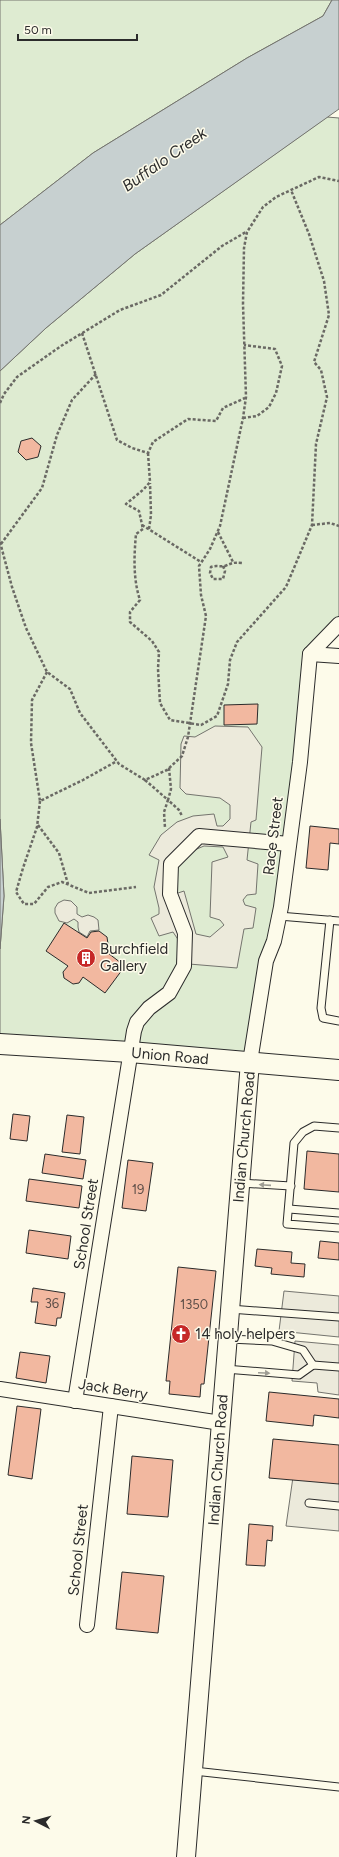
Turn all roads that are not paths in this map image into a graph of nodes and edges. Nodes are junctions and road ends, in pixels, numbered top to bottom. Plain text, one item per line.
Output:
1 (339, 624) edge
2 (310, 654) junction
3 (339, 656) edge
4 (289, 844) junction
5 (280, 916) junction
6 (330, 920) junction
7 (339, 921) edge
8 (339, 1021) edge
9 (0, 1044) edge
10 (130, 1052) junction
11 (250, 1062) junction
12 (339, 1070) edge
13 (339, 1128) edge
14 (240, 1183) junction
15 (291, 1186) junction
16 (289, 1209) junction
17 (339, 1213) edge
18 (339, 1228) edge
19 (229, 1309) junction
20 (339, 1317) edge
21 (227, 1339) junction
22 (313, 1365) junction
23 (339, 1367) edge
24 (225, 1369) junction
25 (0, 1389) edge
26 (74, 1401) junction
27 (111, 1406) junction
28 (221, 1423) junction
29 (309, 1504) dead end
30 (339, 1506) edge
31 (86, 1625) dead end
32 (194, 1771) junction
33 (339, 1786) edge
34 (186, 1857) edge

1 - 2 street
2 - 3 street
2 - 4 street, Race Street
4 - 5 street, Race Street
4 - 10 street, School Street
5 - 6 lane
5 - 11 street, Race Street
6 - 7 lane
6 - 8 lane
9 - 10 main road, Union Road
10 - 11 main road, Union Road
10 - 26 street, School Street
11 - 12 main road, Union Road
11 - 14 street, Indian Church Road
13 - 15 lane
15 -> 14 lane
14 - 19 street, Indian Church Road
15 - 16 lane
16 - 17 lane
16 - 18 lane
19 - 20 lane
19 - 21 street, Indian Church Road
21 - 22 lane
21 - 24 street, Indian Church Road
22 - 23 lane
24 -> 22 lane
24 - 28 street, Indian Church Road
25 - 26 street, Jack Berry
26 - 27 street, Jack Berry
27 - 28 street, Jack Berry
27 - 31 street, School Street
28 - 32 street, Indian Church Road
29 - 30 lane
32 - 33 lane
32 - 34 street, Indian Church Road

